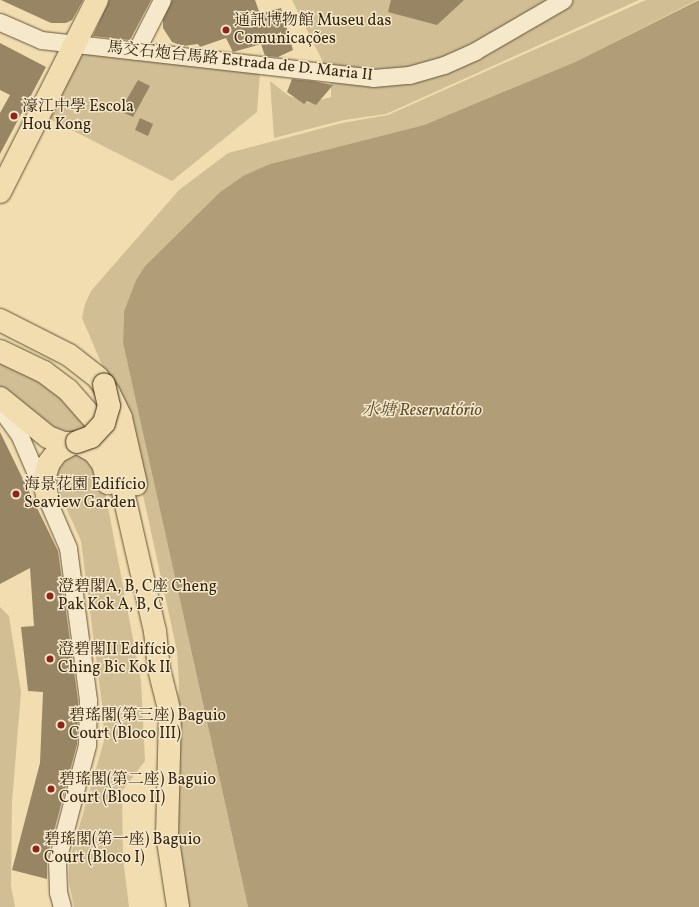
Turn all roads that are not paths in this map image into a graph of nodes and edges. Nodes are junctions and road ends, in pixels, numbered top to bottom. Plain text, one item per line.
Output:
1 (97, 0) edge
2 (162, 0) edge
3 (563, 0) edge
4 (0, 22) edge
5 (75, 43) junction
6 (136, 50) junction
7 (0, 192) edge
8 (0, 320) edge
9 (0, 351) edge
10 (104, 385) junction
11 (0, 398) edge
12 (0, 408) edge
13 (76, 443) junction
14 (47, 495) junction
15 (163, 713) junction
16 (62, 907) edge
17 (164, 907) edge
18 (178, 907) edge

1 - 5 main road
2 - 6 street
3 - 6 street, 馬交石炮台馬路 Estrada de D. Maria II
4 - 5 street, 馬交石炮台馬路 Estrada de D. Maria II
5 - 6 street, 馬交石炮台馬路 Estrada de D. Maria II
5 - 7 main road
8 - 10 main road
9 - 15 main road
10 - 13 main road, bridge
10 - 15 main road, bridge
11 - 13 main road
12 - 14 street
13 - 14 main road
13 - 15 main road
14 - 16 street
15 - 17 main road
15 - 18 main road

